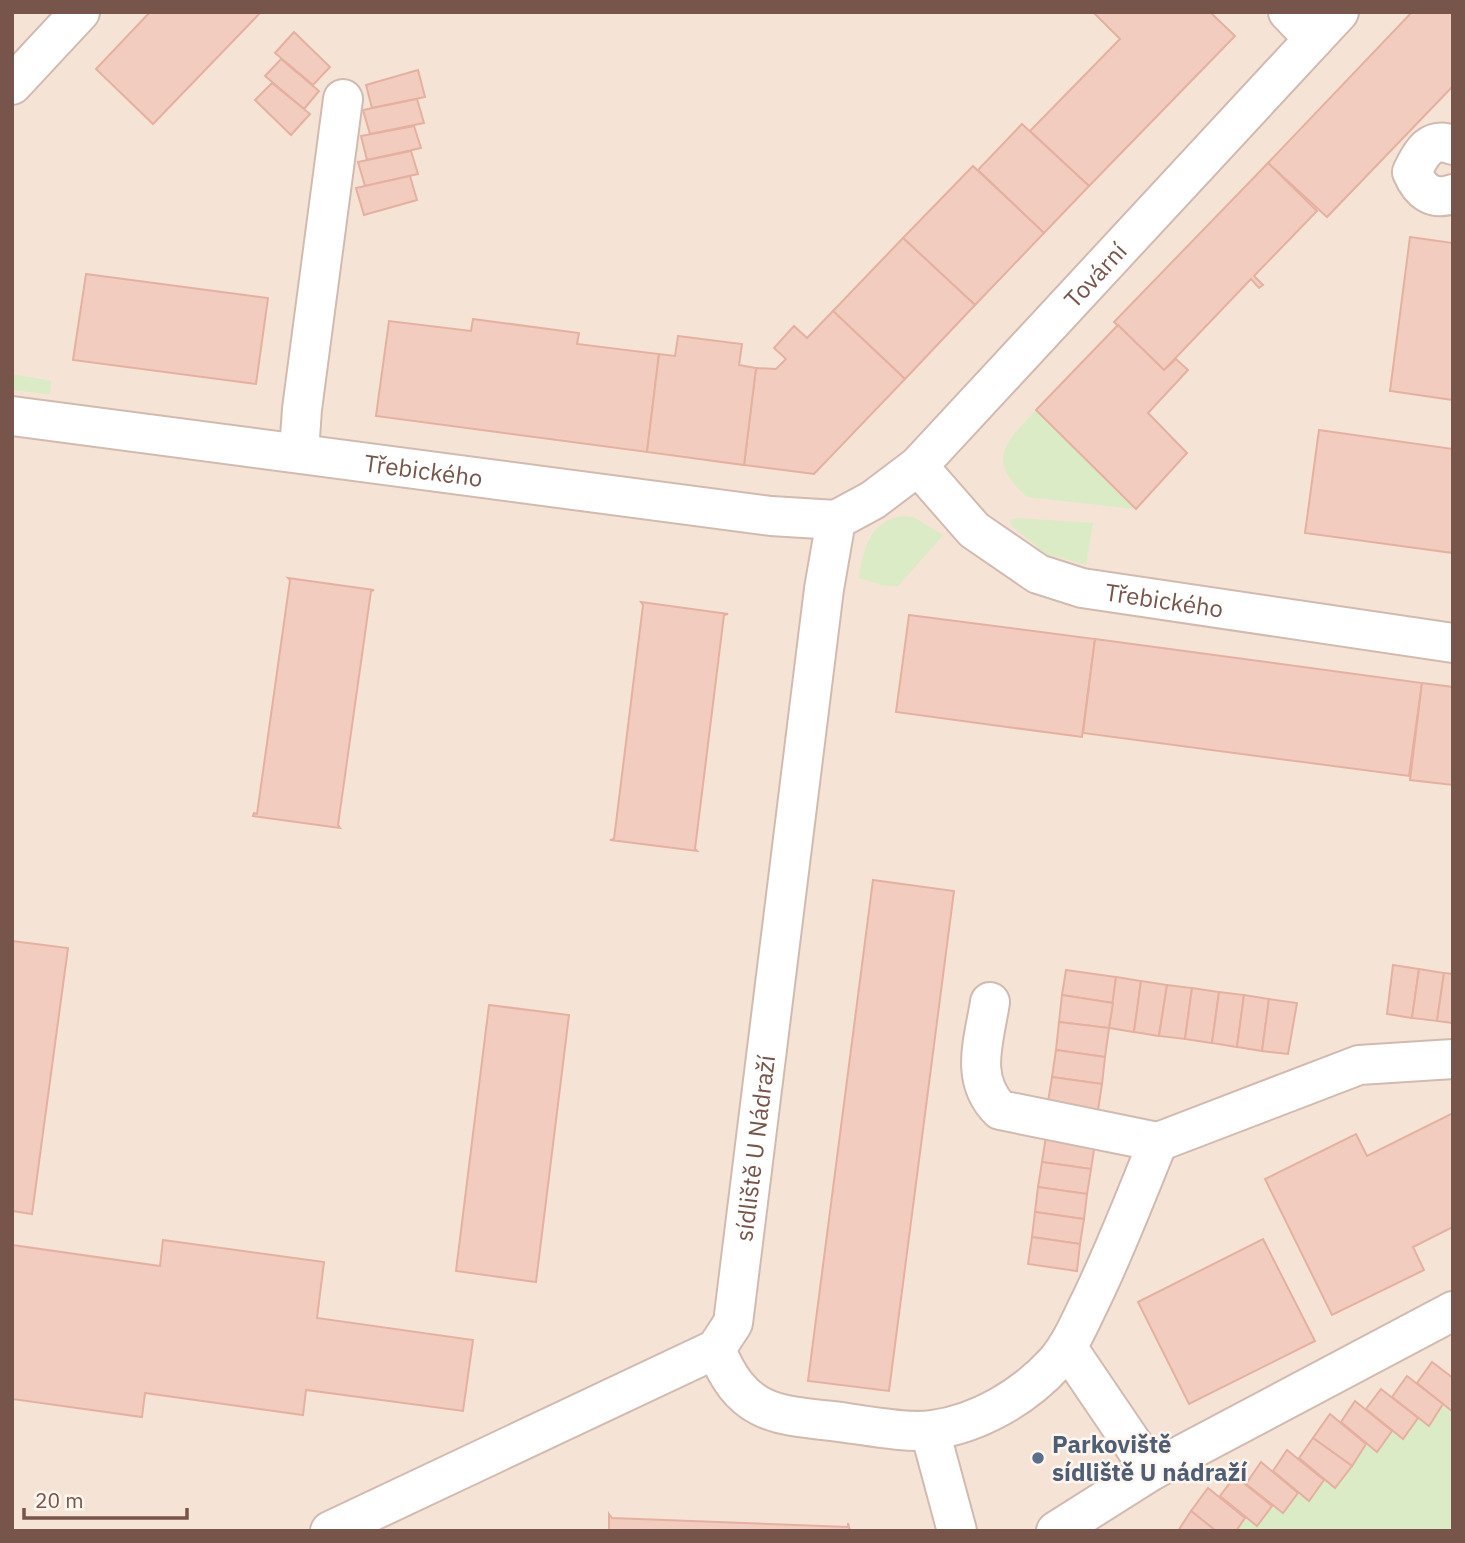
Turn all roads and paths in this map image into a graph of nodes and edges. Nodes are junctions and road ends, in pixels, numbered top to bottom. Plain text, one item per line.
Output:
1 (80, 12) edge
2 (1288, 12) edge
3 (1326, 26) edge
4 (12, 85) edge
5 (342, 99) dead end
6 (1453, 145) edge
7 (1453, 194) edge
8 (12, 416) edge
9 (299, 452) junction
10 (918, 466) junction
11 (836, 520) junction
12 (1453, 643) edge
13 (990, 1002) dead end
14 (1453, 1059) edge
15 (1158, 1142) junction
16 (1453, 1311) edge
17 (1067, 1348) junction
18 (716, 1349) junction
19 (930, 1431) junction
20 (1151, 1471) junction
21 (330, 1531) edge
22 (957, 1531) edge
23 (1056, 1531) edge

1 - 4 street
2 - 3 street
3 - 10 street, Tovární
5 - 9 street
6 - 7 street
8 - 9 street, Třebického
9 - 11 street, Třebického
10 - 11 street, Tovární
10 - 12 street, Třebického
11 - 18 street, sídliště U Nádraží
13 - 15 street
14 - 15 street
15 - 17 street
16 - 20 street
17 - 19 street
17 - 20 street
18 - 19 street
18 - 21 street
19 - 22 street
20 - 23 street

